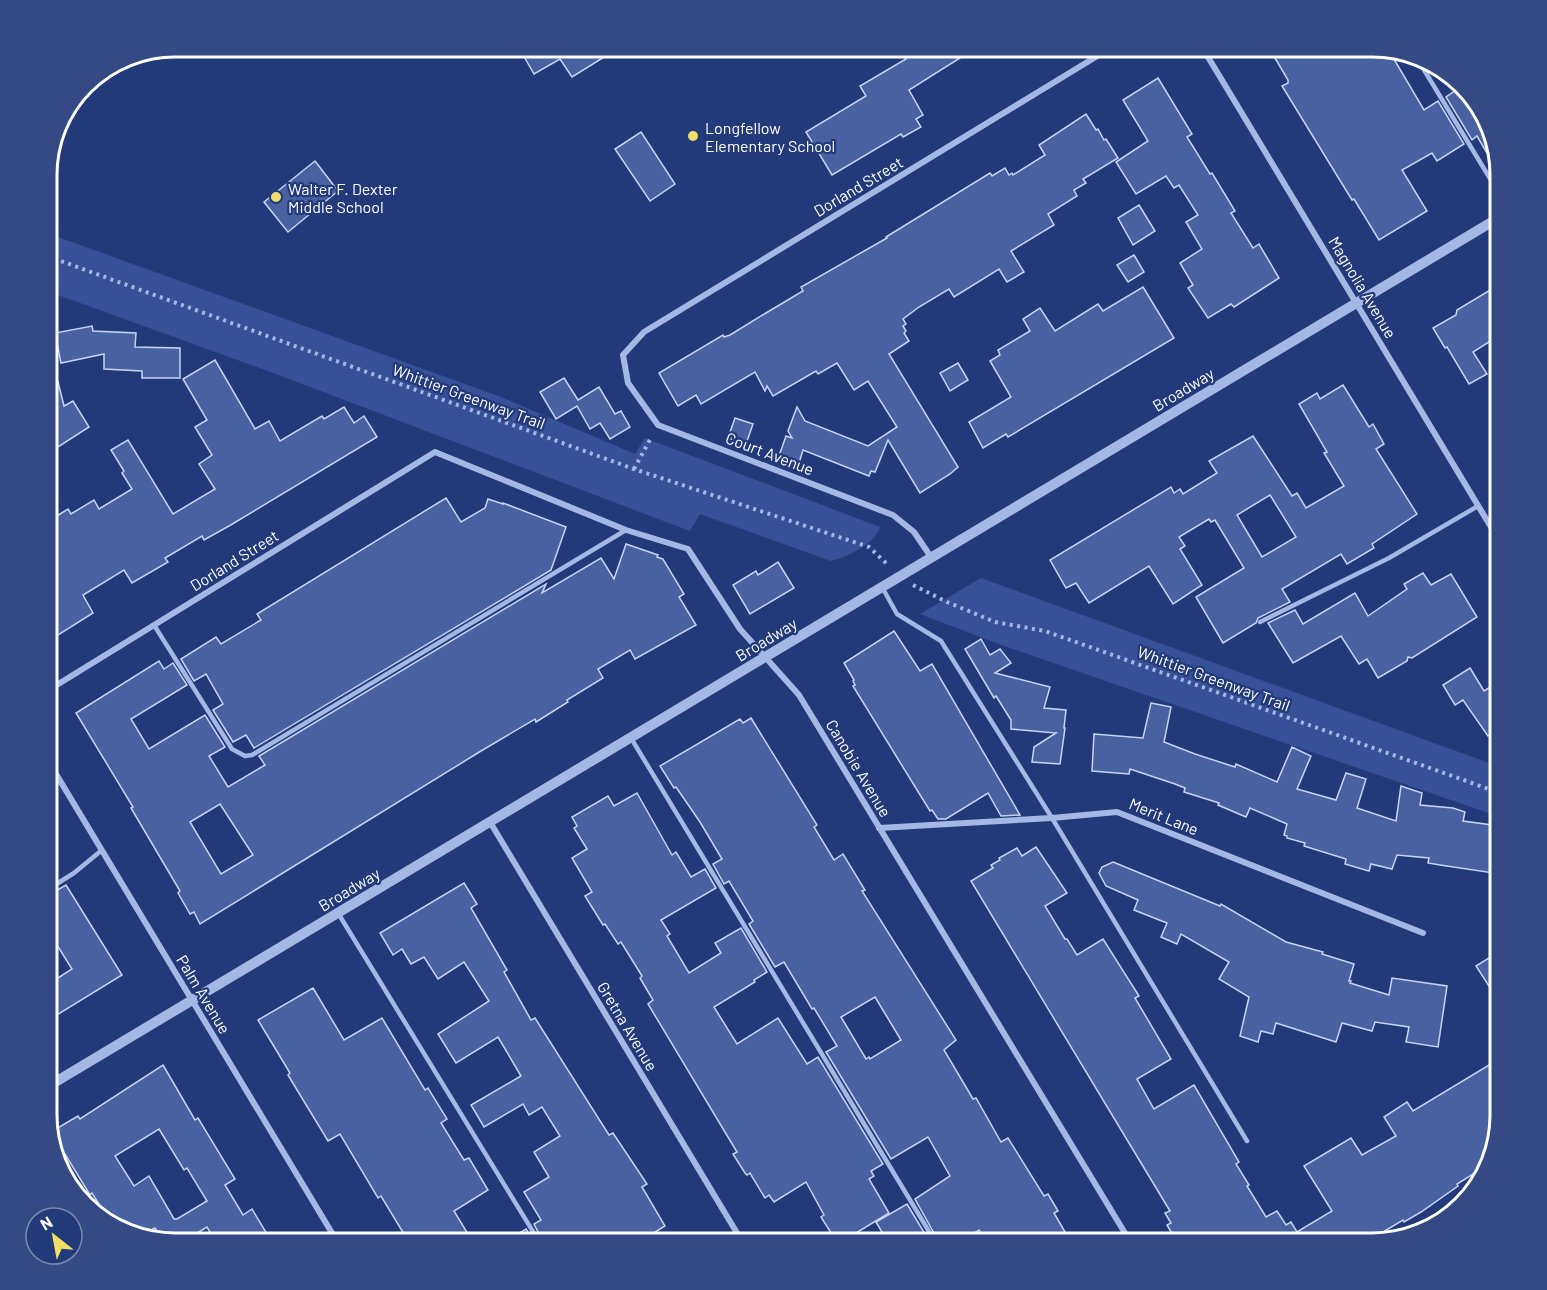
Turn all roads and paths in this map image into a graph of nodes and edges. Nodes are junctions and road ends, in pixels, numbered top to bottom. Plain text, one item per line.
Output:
1 (1094, 57) edge
2 (1209, 57) edge
3 (1424, 69) edge
4 (1490, 179) edge
5 (1490, 223) edge
6 (57, 260) edge
7 (1357, 303) junction
8 (658, 425) junction
9 (435, 452) joint
10 (634, 469) junction
11 (1478, 506) junction
12 (1490, 526) edge
13 (626, 530) junction
14 (931, 558) junction
15 (882, 560) dead end
16 (882, 587) junction
17 (919, 589) dead end
18 (1260, 622) dead end
19 (154, 626) junction
20 (765, 657) junction
21 (57, 685) edge
22 (631, 738) junction
23 (57, 776) edge
24 (1490, 789) edge
25 (1052, 818) junction
26 (490, 822) junction
27 (879, 828) junction
28 (102, 850) junction
29 (57, 884) edge
30 (338, 913) junction
31 (1423, 933) dead end
32 (192, 1000) junction
33 (57, 1081) edge
34 (1246, 1141) dead end
35 (331, 1233) edge
36 (533, 1233) edge
37 (736, 1233) edge
38 (929, 1233) edge
39 (1124, 1233) edge

1 - 8 street, Dorland Street
2 - 7 street, Magnolia Avenue
3 - 4 lane
5 - 7 street, Broadway
6 - 10 path, Whittier Greenway Trail
7 - 11 street, Magnolia Avenue
7 - 14 street, Broadway
8 - 10 path
8 - 14 street, Court Avenue
9 - 13 street, Canobie Avenue
9 - 19 street, Dorland Street
10 - 15 path, Whittier Greenway Trail
11 - 12 street, Magnolia Avenue
11 - 18 lane
13 - 19 lane
13 - 20 street, Canobie Avenue
14 - 16 street, Broadway
16 - 20 street, Broadway
16 - 25 lane
17 - 24 path, Whittier Greenway Trail
19 - 21 street, Dorland Street
20 - 22 street, Broadway
20 - 27 street, Canobie Avenue
22 - 26 street, Broadway
22 - 38 lane
23 - 28 street, Palm Avenue
25 - 27 street, Merit Lane
25 - 31 street, Merit Lane
25 - 34 lane
26 - 30 street, Broadway
26 - 37 street, Gretna Avenue
27 - 39 street, Canobie Avenue
28 - 29 lane
28 - 32 street, Palm Avenue
30 - 32 street, Broadway
30 - 36 lane
32 - 33 street, Broadway
32 - 35 street, Palm Avenue

